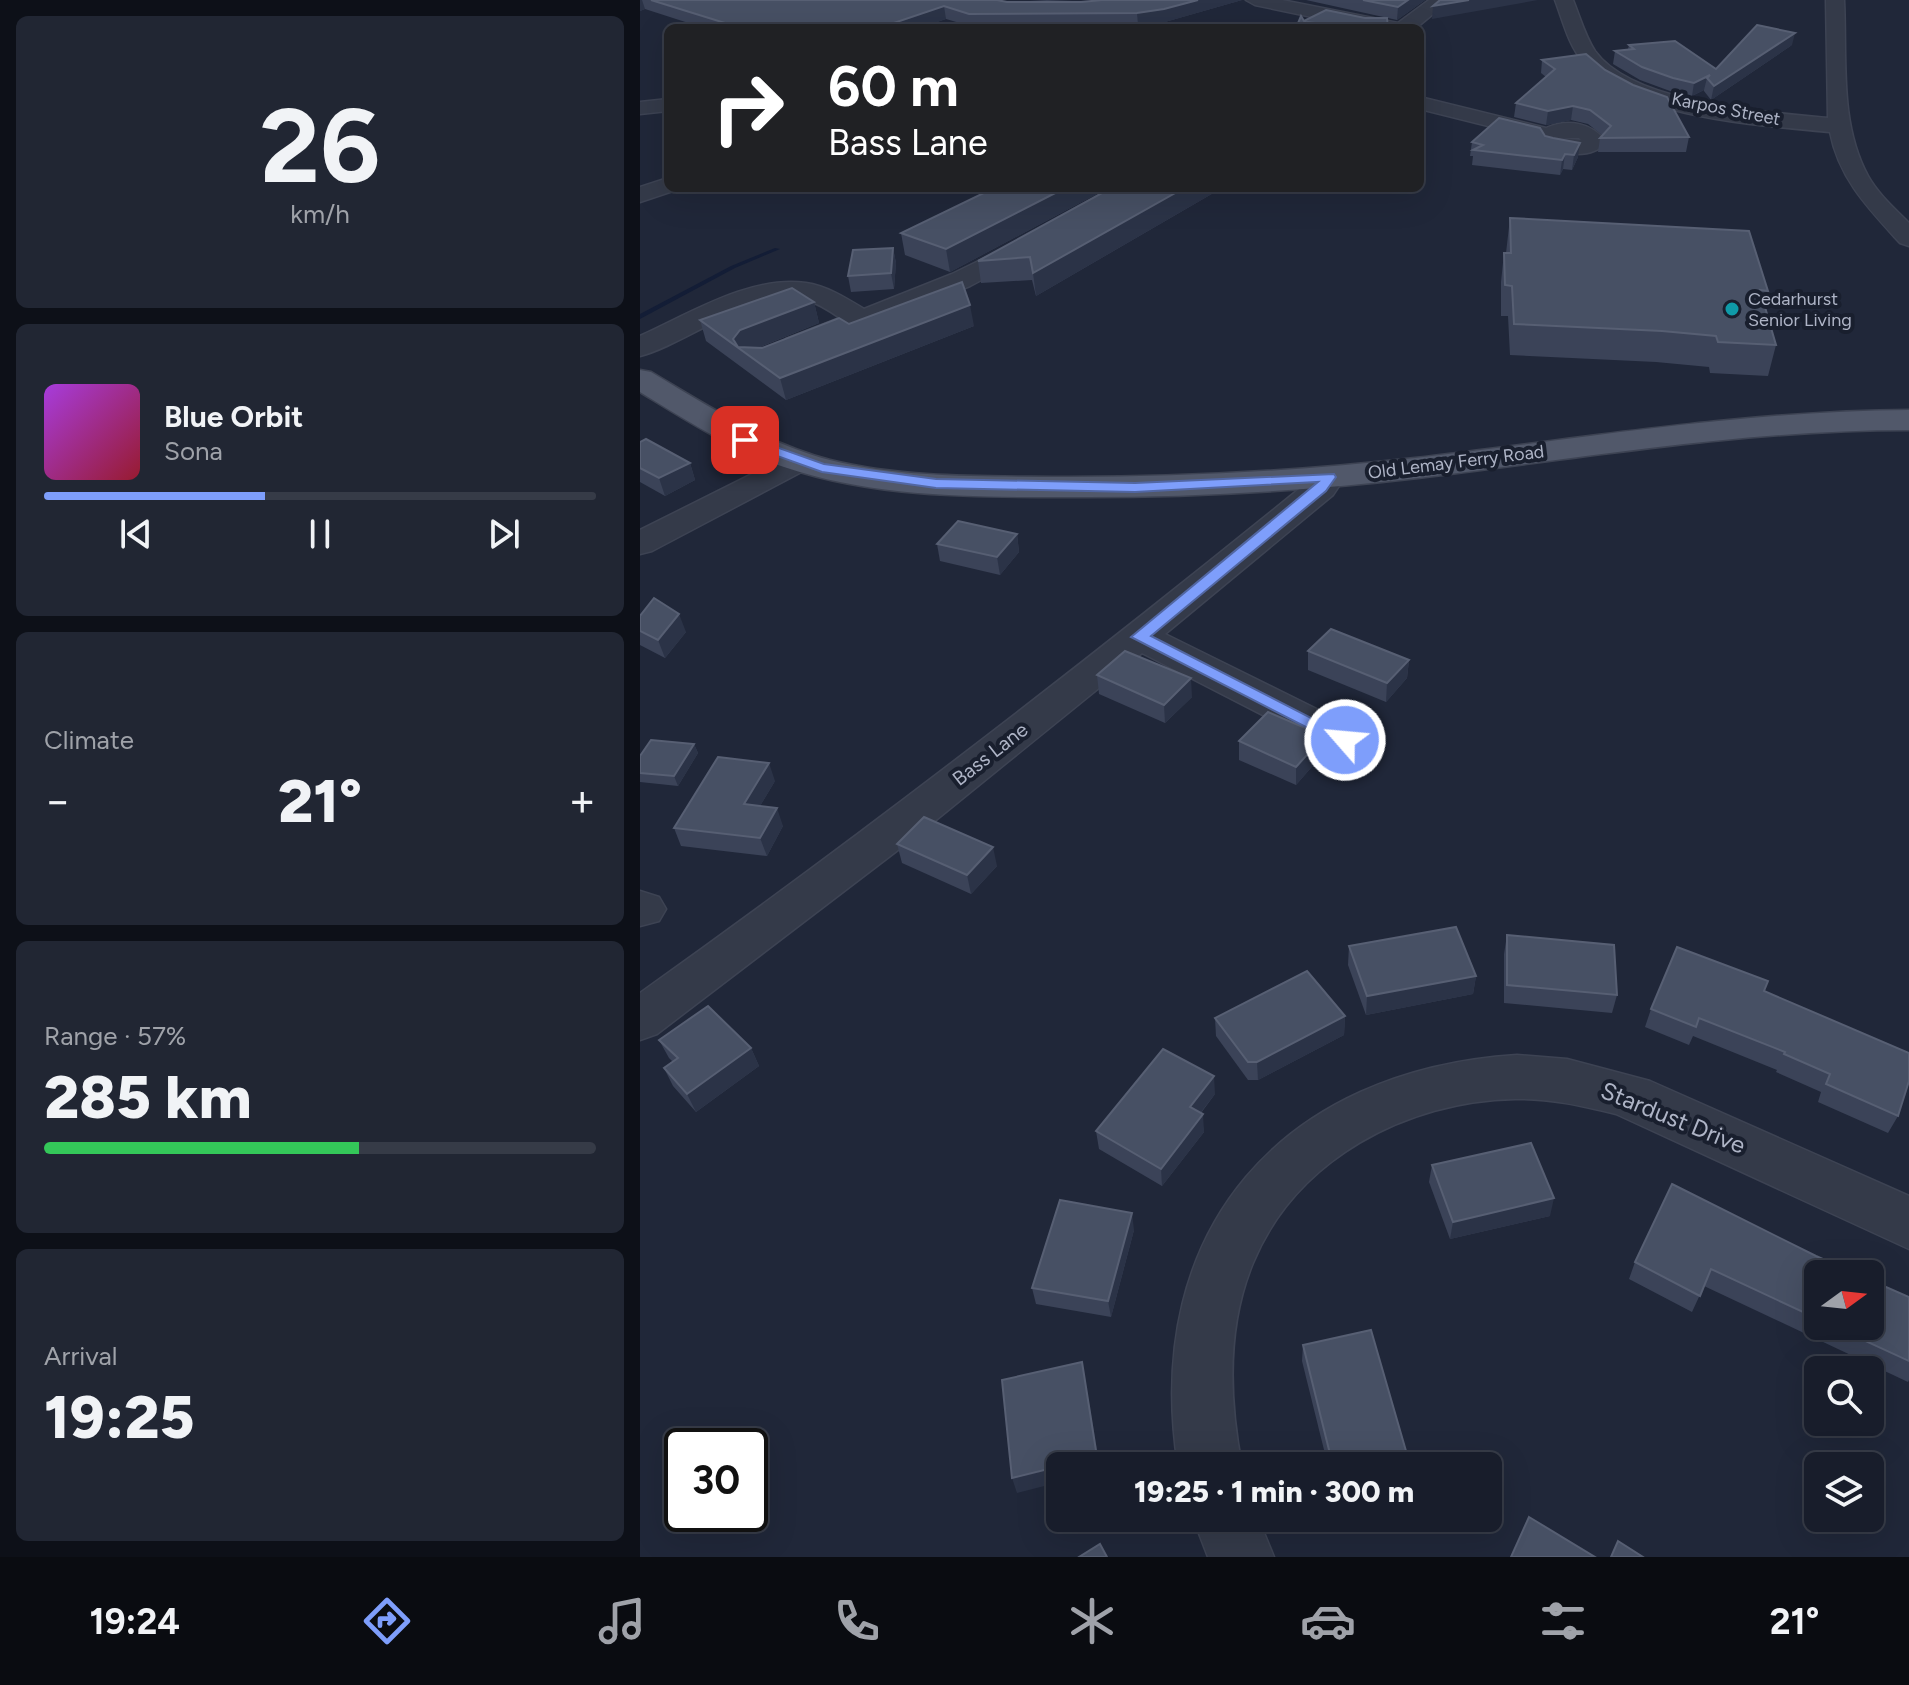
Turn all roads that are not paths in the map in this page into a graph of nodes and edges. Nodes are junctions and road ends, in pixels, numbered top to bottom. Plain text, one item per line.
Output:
1 (1255, 0) edge
2 (1441, 0) edge
3 (1564, 0) edge
4 (1835, 0) edge
5 (1373, 24) edge
6 (1409, 24) edge
7 (1424, 104) edge
8 (664, 105) edge
9 (640, 108) edge
10 (1839, 126) junction
11 (1549, 135) edge
12 (664, 186) edge
13 (640, 195) edge
14 (1045, 236) edge
15 (1909, 238) edge
16 (861, 319) junction
17 (640, 347) edge
18 (772, 355) edge
19 (640, 379) edge
20 (1907, 420) edge
21 (798, 461) junction
22 (1329, 477) junction
23 (640, 544) edge
24 (1140, 637) junction
25 (1345, 740) dead end
26 (640, 1020) edge
27 (1909, 1223) edge
28 (1208, 1452) edge
29 (1231, 1532) edge
30 (1241, 1557) edge

1 - 5 street
2 - 6 street
3 - 10 street, Karpos Street
4 - 10 street
7 - 11 street
8 - 9 street
10 - 15 street
12 - 13 street
14 - 16 street
16 - 17 street
16 - 18 street
19 - 21 main road, Old Lemay Ferry Road
20 - 22 main road, Old Lemay Ferry Road
21 - 22 main road, Old Lemay Ferry Road
21 - 23 street
22 - 24 street, Bass Lane
24 - 25 street
24 - 26 street, Bass Lane
27 - 28 street, Stardust Drive
29 - 30 street

